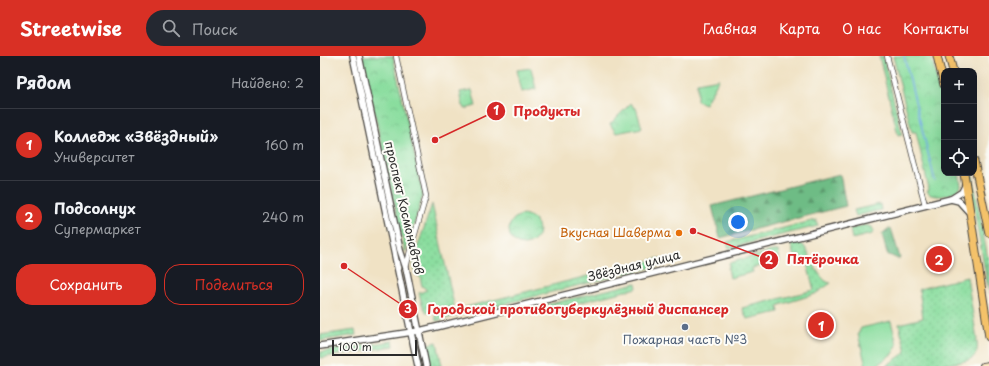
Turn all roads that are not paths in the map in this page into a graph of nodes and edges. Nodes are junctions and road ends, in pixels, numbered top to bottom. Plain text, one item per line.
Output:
1 (352, 56) edge
2 (359, 56) edge
3 (396, 56) edge
4 (887, 56) edge
5 (937, 56) edge
6 (949, 56) edge
7 (952, 68) edge
8 (941, 73) edge
9 (977, 175) edge
10 (965, 176) edge
11 (966, 184) junction
12 (951, 199) junction
13 (925, 205) junction
14 (969, 212) junction
15 (989, 232) edge
16 (406, 268) junction
17 (418, 331) junction
18 (411, 332) junction
19 (989, 337) edge
20 (320, 346) edge
21 (989, 364) edge
22 (418, 366) edge
23 (426, 366) edge
24 (982, 366) edge

1 - 18 street, проспект Космонавтов
2 - 16 street, проспект Космонавтов
3 - 16 street
4 - 13 street
5 - 8 main road
6 - 7 main road
9 - 15 main road
10 - 11 main road
11 - 12 street
11 - 14 main road
12 - 13 street, Звёздная улица
12 - 14 street
13 - 17 street, Звёздная улица
14 - 19 main road
16 - 17 street, проспект Космонавтов
17 - 18 street, Звёздная улица
17 - 23 street, проспект Космонавтов
18 - 20 street, Звёздная улица
18 - 22 street, проспект Космонавтов
21 - 24 main road

